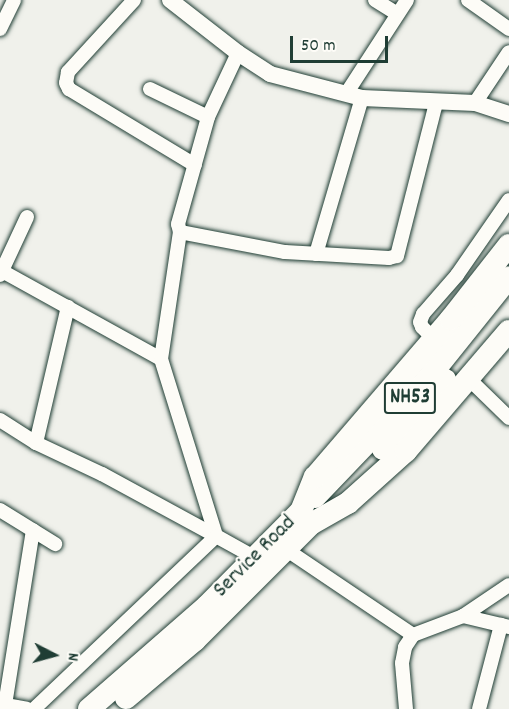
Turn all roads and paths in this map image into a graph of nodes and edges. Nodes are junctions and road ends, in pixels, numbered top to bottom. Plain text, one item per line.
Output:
1 (14, 0) edge
2 (134, 0) edge
3 (170, 0) edge
4 (375, 0) edge
5 (406, 0) edge
6 (468, 0) edge
7 (397, 14) junction
8 (0, 29) edge
9 (509, 29) edge
10 (509, 52) edge
11 (238, 53) junction
12 (150, 89) dead end
13 (354, 96) junction
14 (436, 103) junction
15 (475, 103) junction
16 (509, 114) edge
17 (208, 117) junction
18 (195, 165) junction
19 (509, 200) edge
20 (27, 217) dead end
21 (180, 232) junction
22 (509, 245) edge
23 (316, 254) junction
24 (1, 273) edge
25 (509, 277) edge
26 (509, 303) edge
27 (68, 308) junction
28 (508, 332) edge
29 (434, 339) junction
30 (161, 359) junction
31 (469, 379) junction
32 (509, 418) edge
33 (0, 420) edge
34 (36, 442) junction
35 (0, 510) edge
36 (306, 517) junction
37 (33, 530) junction
38 (216, 536) junction
39 (55, 544) dead end
40 (287, 550) junction
41 (254, 557) junction
42 (509, 585) edge
43 (463, 616) junction
44 (505, 626) edge
45 (413, 635) junction
46 (2, 704) edge
47 (27, 709) edge
48 (33, 709) edge
49 (89, 709) edge
50 (113, 709) edge
51 (406, 709) edge
52 (479, 709) edge

1 - 8 street
2 - 18 street
3 - 11 street
4 - 7 street
5 - 7 street
6 - 9 street
7 - 13 street
10 - 15 street
11 - 13 street
11 - 17 street
12 - 17 street
13 - 14 street
13 - 23 street
14 - 15 street
14 - 23 street
15 - 16 street
17 - 18 street
18 - 21 street
19 - 29 street
20 - 24 street
21 - 23 street
21 - 30 street
22 - 29 highway, Service Road
24 - 27 street
25 - 36 highway, NH53
26 - 36 highway, NH53
27 - 30 street
27 - 34 street
28 - 31 highway, Service Road
29 - 36 highway, Service Road
30 - 38 street
31 - 32 street
31 - 36 highway, Service Road
33 - 34 street
34 - 38 street
35 - 37 street
36 - 40 highway, Service Road
36 - 41 highway, Service Road
37 - 39 street
37 - 46 street
38 - 41 street
38 - 48 street
40 - 45 street
40 - 50 highway, Service Road
41 - 49 highway, Service Road
42 - 43 street
43 - 44 street
43 - 45 street
44 - 52 street
45 - 51 street
46 - 47 street

